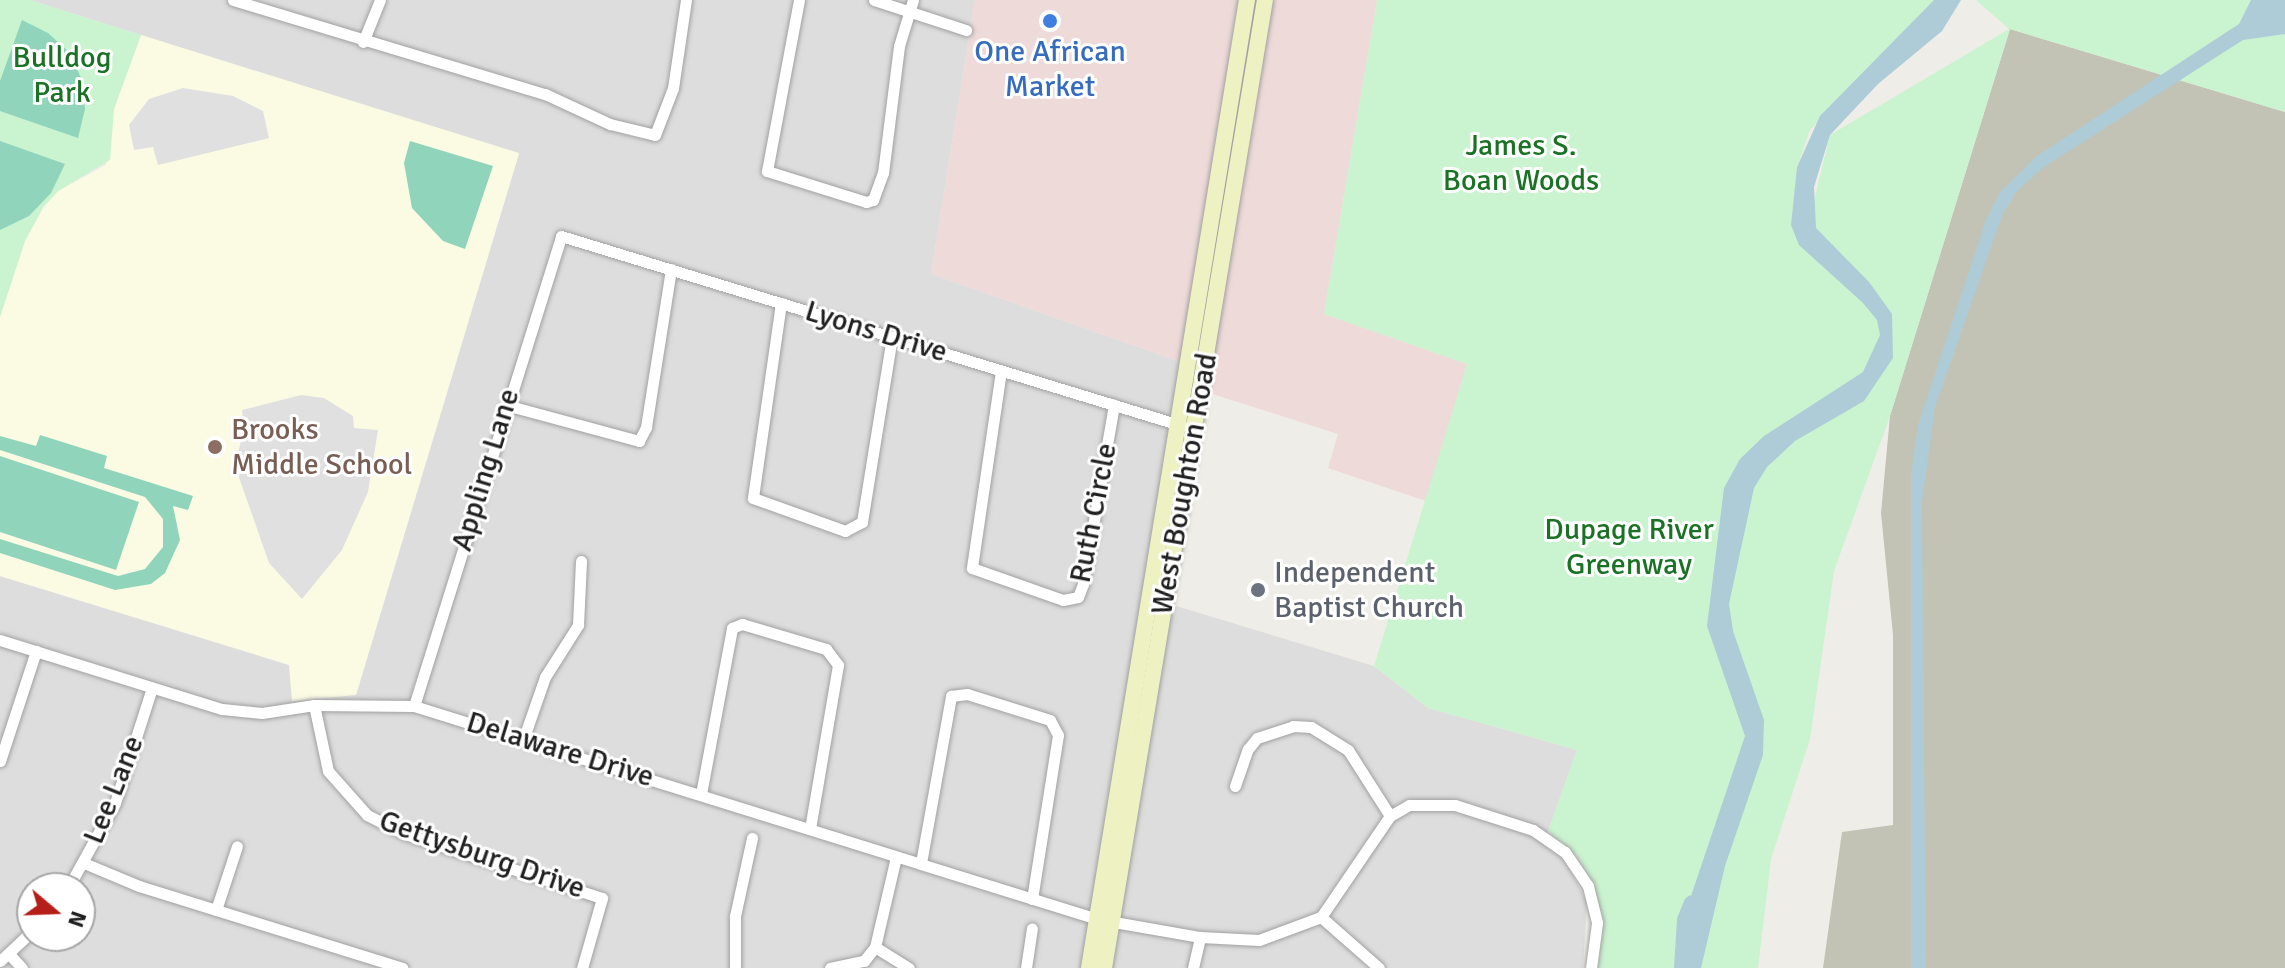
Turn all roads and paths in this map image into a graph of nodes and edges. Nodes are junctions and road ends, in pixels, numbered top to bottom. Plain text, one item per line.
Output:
1 (233, 0) edge
2 (380, 0) edge
3 (686, 0) edge
4 (799, 0) edge
5 (874, 0) edge
6 (1247, 0) edge
7 (1265, 0) edge
8 (911, 6) edge
9 (966, 30) dead end
10 (363, 42) junction
11 (561, 236) joint
12 (671, 269) junction
13 (781, 303) junction
14 (892, 337) junction
15 (1191, 347) junction
16 (1207, 353) junction
17 (1001, 371) junction
18 (506, 405) junction
19 (1114, 405) junction
20 (1186, 427) junction
21 (581, 561) dead end
22 (0, 640) edge
23 (36, 651) junction
24 (152, 688) junction
25 (314, 705) junction
26 (414, 706) junction
27 (523, 740) junction
28 (0, 761) edge
29 (1235, 786) dead end
30 (701, 794) junction
31 (1390, 816) junction
32 (810, 829) junction
33 (752, 838) dead end
34 (237, 846) dead end
35 (896, 857) junction
36 (84, 863) junction
37 (921, 863) junction
38 (78, 872) edge
39 (1032, 899) junction
40 (216, 910) junction
41 (1321, 917) junction
42 (1104, 920) junction
43 (1032, 928) dead end
44 (1200, 937) junction
45 (875, 947) junction
46 (4, 958) edge
47 (22, 968) edge
48 (403, 968) edge
49 (582, 968) edge
50 (735, 968) edge
51 (830, 968) edge
52 (909, 968) edge
53 (1026, 968) edge
54 (1089, 968) edge
55 (1104, 968) edge
56 (1193, 968) edge
57 (1379, 968) edge
58 (1591, 968) edge

1 - 10 street
2 - 10 street
3 - 10 street
4 - 8 street
5 - 8 street
6 - 15 main road, West Boughton Road
7 - 16 main road, West Boughton Road
8 - 9 street
11 - 12 street, Lyons Drive
11 - 18 street, Appling Lane
12 - 13 street, Lyons Drive
12 - 18 street
13 - 14 street, Lyons Drive
13 - 14 street
14 - 17 street, Lyons Drive
15 - 16 street
15 - 20 main road, West Boughton Road
16 - 20 main road, West Boughton Road
17 - 19 street, Lyons Drive
17 - 19 street, Ruth Circle
18 - 26 street, Appling Lane
19 - 20 street, Lyons Drive
20 - 42 main road, West Boughton Road
21 - 27 street
22 - 23 street, Delaware Drive
23 - 24 street, Delaware Drive
23 - 28 street
24 - 25 street, Delaware Drive
24 - 36 street, Lee Lane
25 - 26 street, Delaware Drive
25 - 49 street, Gettysburg Drive
26 - 27 street, Delaware Drive
27 - 30 street, Delaware Drive
29 - 31 street
30 - 32 street, Delaware Drive
30 - 32 street
31 - 41 street
31 - 58 street
32 - 35 street, Delaware Drive
33 - 50 street
34 - 40 street
35 - 37 street, Delaware Drive
35 - 45 street
36 - 38 street, Lee Lane
36 - 40 street
37 - 39 street, Delaware Drive
37 - 39 street
39 - 42 street, Delaware Drive
40 - 48 street
41 - 44 street, Delaware Drive
41 - 57 street
42 - 44 street, Delaware Drive
42 - 54 main road, West Boughton Road
42 - 55 main road, West Boughton Road
43 - 53 street
44 - 56 street
45 - 51 street
45 - 52 street
46 - 47 street

